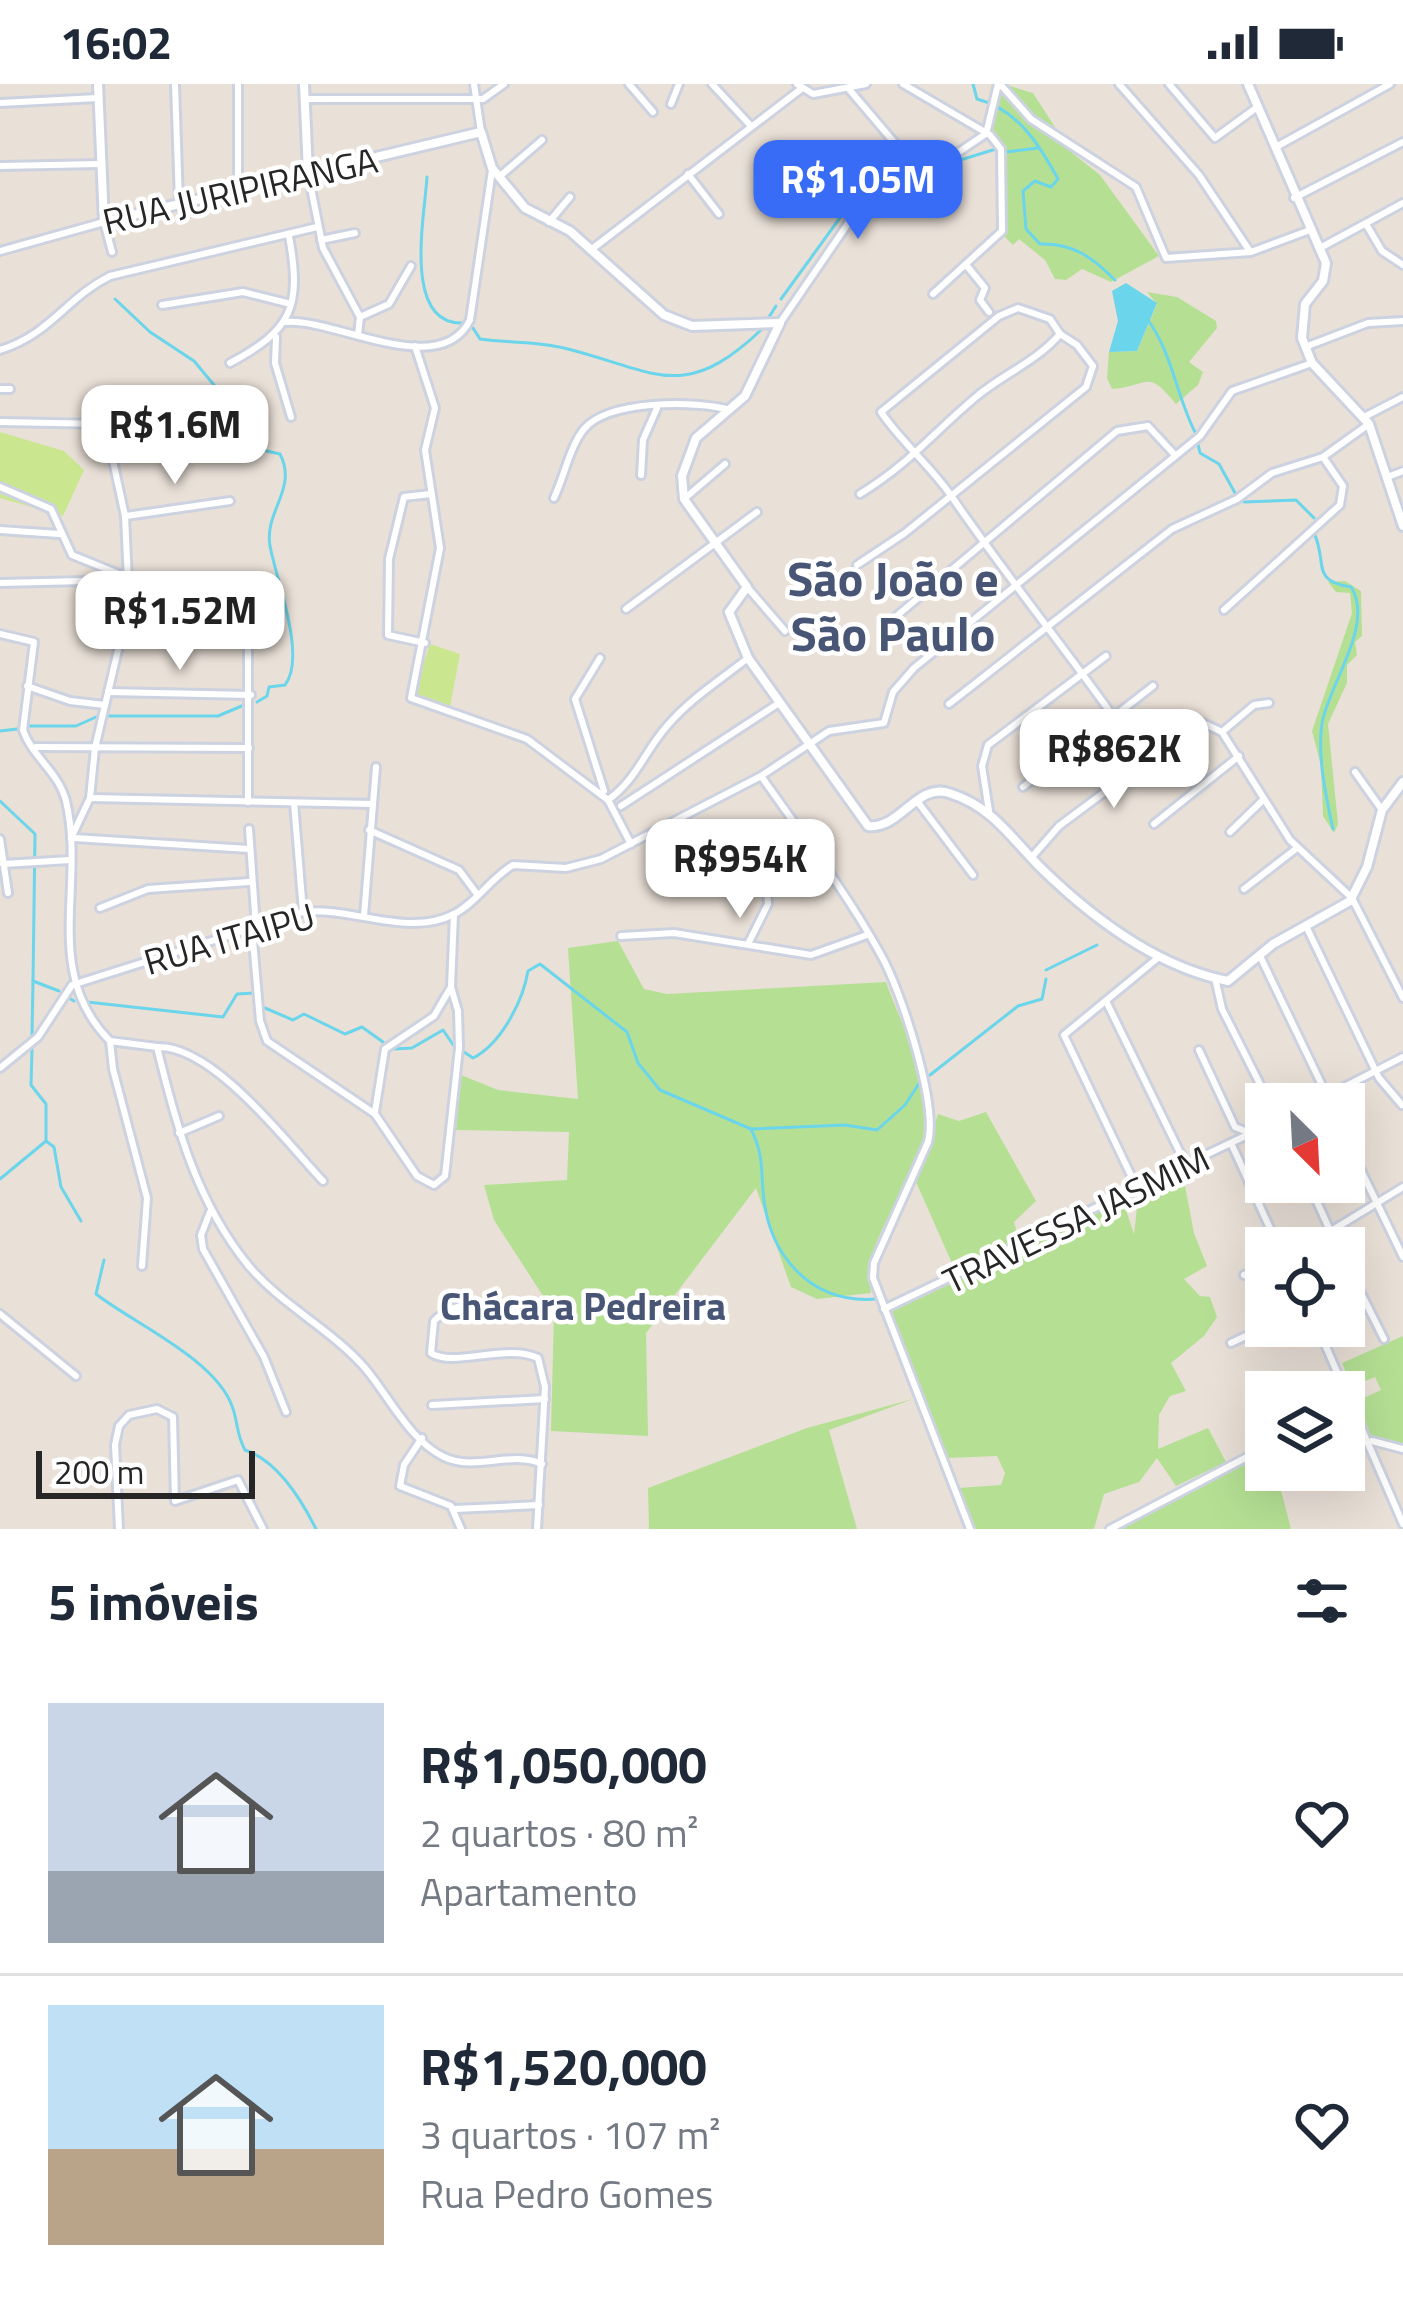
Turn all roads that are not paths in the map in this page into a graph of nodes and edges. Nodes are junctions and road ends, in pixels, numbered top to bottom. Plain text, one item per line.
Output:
1 (98, 84) edge
2 (175, 84) edge
3 (238, 84) edge
4 (304, 84) edge
5 (474, 84) edge
6 (504, 84) edge
7 (629, 84) edge
8 (679, 84) edge
9 (712, 84) edge
10 (866, 84) edge
11 (903, 84) edge
12 (999, 84) edge
13 (1119, 84) edge
14 (1169, 84) edge
15 (1248, 84) edge
16 (1390, 84) edge
17 (799, 87) edge
18 (845, 87) edge
19 (98, 98) junction
20 (304, 99) junction
21 (0, 103) edge
22 (478, 103) junction
23 (671, 104) dead end
24 (1256, 108) junction
25 (653, 112) dead end
26 (749, 125) junction
27 (481, 132) junction
28 (986, 134) junction
29 (542, 140) dead end
30 (1403, 142) edge
31 (1273, 149) junction
32 (101, 164) junction
33 (0, 166) edge
34 (916, 170) junction
35 (496, 172) junction
36 (688, 172) junction
37 (308, 173) junction
38 (238, 188) junction
39 (570, 197) dead end
40 (1294, 198) junction
41 (178, 202) junction
42 (1403, 203) edge
43 (719, 214) dead end
44 (104, 222) junction
45 (549, 222) junction
46 (1366, 224) junction
47 (317, 227) junction
48 (1310, 230) junction
49 (355, 232) dead end
50 (289, 236) junction
51 (321, 240) junction
52 (1319, 248) junction
53 (592, 249) junction
54 (0, 251) edge
55 (112, 252) dead end
56 (1251, 252) junction
57 (1403, 265) edge
58 (410, 266) dead end
59 (967, 266) junction
60 (934, 295) dead end
61 (287, 303) junction
62 (163, 305) dead end
63 (989, 311) dead end
64 (360, 317) junction
65 (1403, 321) edge
66 (286, 322) junction
67 (780, 322) junction
68 (1060, 334) junction
69 (358, 335) junction
70 (276, 337) junction
71 (415, 346) junction
72 (1305, 346) junction
73 (0, 350) edge
74 (230, 363) dead end
75 (1312, 363) junction
76 (10, 388) dead end
77 (0, 389) edge
78 (1403, 397) edge
79 (659, 405) junction
80 (730, 410) junction
81 (291, 417) dead end
82 (153, 418) dead end
83 (1366, 420) junction
84 (0, 422) edge
85 (105, 424) junction
86 (1174, 454) junction
87 (919, 455) junction
88 (1323, 457) junction
89 (725, 464) dead end
90 (1403, 470) edge
91 (640, 475) dead end
92 (1390, 476) junction
93 (0, 487) edge
94 (431, 494) junction
95 (860, 494) dead end
96 (951, 496) junction
97 (554, 498) dead end
98 (684, 499) junction
99 (230, 501) dead end
100 (757, 512) dead end
101 (125, 516) junction
102 (1403, 526) edge
103 (0, 530) edge
104 (59, 534) junction
105 (980, 542) junction
106 (714, 544) junction
107 (857, 565) dead end
108 (130, 579) junction
109 (0, 584) edge
110 (1012, 584) junction
111 (146, 585) junction
112 (747, 587) junction
113 (626, 610) dead end
114 (1224, 610) dead end
115 (893, 619) dead end
116 (1045, 629) junction
117 (785, 631) dead end
118 (242, 632) junction
119 (0, 634) edge
120 (425, 643) junction
121 (1106, 656) dead end
122 (600, 658) dead end
123 (748, 658) junction
124 (1080, 672) junction
125 (27, 686) junction
126 (1153, 686) dead end
127 (108, 692) junction
128 (251, 695) junction
129 (779, 703) junction
130 (949, 704) dead end
131 (1268, 704) dead end
132 (105, 705) junction
133 (1114, 716) junction
134 (1222, 732) junction
135 (809, 746) junction
136 (34, 747) junction
137 (95, 748) junction
138 (249, 748) junction
139 (1137, 750) junction
140 (1239, 756) junction
141 (376, 767) dead end
142 (1355, 772) dead end
143 (761, 776) junction
144 (1403, 782) edge
145 (1023, 787) dead end
146 (606, 797) junction
147 (90, 798) junction
148 (1262, 800) junction
149 (917, 801) junction
150 (248, 802) junction
151 (294, 803) junction
152 (374, 804) junction
153 (621, 806) dead end
154 (1382, 809) junction
155 (989, 811) junction
156 (791, 819) junction
157 (1154, 824) dead end
158 (249, 829) dead end
159 (368, 830) junction
160 (1230, 832) dead end
161 (73, 838) junction
162 (0, 839) edge
163 (631, 844) junction
164 (1297, 848) junction
165 (249, 849) junction
166 (1031, 857) junction
167 (70, 860) junction
168 (4, 864) junction
169 (973, 874) dead end
170 (249, 882) junction
171 (1244, 890) dead end
172 (8, 893) dead end
173 (477, 894) junction
174 (1352, 898) junction
175 (100, 908) dead end
176 (303, 912) junction
177 (454, 914) junction
178 (364, 916) junction
179 (1306, 926) junction
180 (254, 928) junction
181 (867, 935) junction
182 (621, 936) dead end
183 (749, 942) junction
184 (1162, 955) junction
185 (1260, 956) junction
186 (1215, 979) junction
187 (72, 985) junction
188 (451, 987) junction
189 (1403, 998) edge
190 (1107, 1003) junction
191 (110, 1041) junction
192 (157, 1047) junction
193 (1199, 1050) dead end
194 (1403, 1057) edge
195 (0, 1068) edge
196 (1376, 1070) junction
197 (1259, 1083) edge
198 (1321, 1083) edge
199 (1356, 1083) edge
200 (1402, 1105) edge
201 (375, 1114) junction
202 (219, 1116) dead end
203 (1245, 1130) edge
204 (179, 1133) junction
205 (1245, 1137) edge
206 (1232, 1144) junction
207 (1186, 1165) junction
208 (1365, 1178) edge
209 (323, 1181) dead end
210 (1136, 1186) junction
211 (1403, 1187) edge
212 (1378, 1204) junction
213 (210, 1212) junction
214 (1270, 1227) edge
215 (1339, 1227) edge
216 (1403, 1257) edge
217 (142, 1266) dead end
218 (1365, 1302) edge
219 (884, 1309) junction
220 (530, 1312) dead end
221 (0, 1314) edge
222 (1245, 1336) edge
223 (1384, 1340) dead end
224 (1231, 1343) dead end
225 (76, 1376) dead end
226 (545, 1399) junction
227 (432, 1405) dead end
228 (286, 1412) dead end
229 (1365, 1431) edge
230 (422, 1438) junction
231 (1370, 1442) junction
232 (1403, 1449) edge
233 (1245, 1458) edge
234 (542, 1464) junction
235 (539, 1505) junction
236 (454, 1509) junction
237 (1403, 1524) edge
238 (119, 1529) edge
239 (263, 1529) edge
240 (461, 1529) edge
241 (537, 1529) edge
242 (970, 1529) edge
243 (1110, 1529) edge

1 - 19 street
2 - 41 street
3 - 38 street
4 - 20 street
5 - 22 street
6 - 22 street
7 - 25 street
8 - 23 street
9 - 26 street
10 - 18 street
11 - 28 street
12 - 28 street
12 - 56 street
13 - 56 street
14 - 24 street
15 - 24 street
16 - 31 street
17 - 18 street
17 - 26 street
18 - 34 street
19 - 21 street
19 - 32 street
20 - 22 street
20 - 37 street
22 - 27 street
24 - 31 street
26 - 36 street
27 - 35 street
27 - 37 street, RUA JURIPIRANGA
28 - 34 street
28 - 59 street
29 - 35 street
30 - 40 street
31 - 40 street
32 - 33 street
32 - 44 street
34 - 67 street
35 - 45 street
35 - 71 street
36 - 43 street
36 - 53 street
37 - 38 street, RUA JURIPIRANGA
37 - 47 street
38 - 41 street, RUA JURIPIRANGA
39 - 45 street
40 - 48 street
41 - 44 street, RUA JURIPIRANGA
42 - 46 street
44 - 54 street, RUA JURIPIRANGA
44 - 55 street
45 - 53 street
46 - 52 street
46 - 57 street
47 - 50 street
47 - 51 street
48 - 52 street
48 - 56 street
49 - 51 street
50 - 61 street
50 - 73 street
51 - 64 street
52 - 72 street
53 - 67 street
58 - 64 street
59 - 60 street
59 - 63 street
61 - 62 street
61 - 66 street
64 - 69 street
65 - 72 street
66 - 69 street
66 - 70 street
67 - 80 street
68 - 87 street
68 - 87 street
68 - 96 street
69 - 71 street
70 - 74 street
70 - 81 street
71 - 94 street
72 - 75 street
75 - 83 street
75 - 86 street
76 - 77 street
78 - 83 street
79 - 80 street
79 - 91 street
79 - 97 street
80 - 98 street
82 - 85 street
83 - 88 street
83 - 92 street
84 - 85 street
85 - 101 street
86 - 105 street
86 - 110 street
87 - 95 street
87 - 96 street
88 - 114 street
88 - 116 street
89 - 98 street
90 - 92 street
92 - 102 street
93 - 104 street
94 - 120 street
94 - 120 street
96 - 105 street
96 - 107 street
98 - 106 street
99 - 101 street
100 - 106 street
101 - 108 street
103 - 104 street
104 - 108 street
105 - 110 street
105 - 115 street
106 - 112 street
106 - 113 street
108 - 109 street
108 - 111 street
108 - 127 street
110 - 116 street
110 - 135 street
111 - 118 street
111 - 118 street
112 - 117 street
112 - 123 street
116 - 124 street
116 - 130 street
118 - 128 street
119 - 125 street
120 - 146 street
121 - 124 street
122 - 146 street
123 - 129 street
123 - 146 street
124 - 133 street
124 - 155 street
125 - 132 street
125 - 136 street
126 - 133 street
127 - 128 street
127 - 132 street
128 - 138 street
129 - 135 street
129 - 153 street
131 - 134 street
132 - 137 street
133 - 139 street
133 - 145 street
134 - 139 street
134 - 140 street
135 - 143 street
135 - 149 street
136 - 137 street
136 - 161 street
137 - 138 street
137 - 147 street
138 - 150 street
139 - 166 street
140 - 148 street
140 - 157 street
141 - 152 street
142 - 154 street
143 - 156 street
143 - 163 street
144 - 154 street
146 - 163 street
147 - 150 street
147 - 161 street
148 - 160 street
148 - 164 street
149 - 155 street
149 - 169 street
150 - 151 street
151 - 152 street
151 - 176 street
152 - 159 street
154 - 174 street
155 - 166 street
156 - 181 street
156 - 183 street
158 - 165 street
159 - 173 street
159 - 178 street
161 - 165 street
161 - 167 street
162 - 168 street
163 - 173 street
164 - 171 street
164 - 174 street
165 - 170 street
166 - 184 street
167 - 168 street
167 - 187 street
168 - 172 street
170 - 175 street
170 - 180 street
173 - 177 street
174 - 179 street
174 - 189 street
176 - 178 street, RUA ITAIPU
176 - 180 street, RUA ITAIPU
177 - 178 street, RUA ITAIPU
177 - 188 street
179 - 185 street
179 - 196 street
180 - 187 street, RUA ITAIPU
180 - 201 street
181 - 183 street
181 - 219 street
182 - 183 street
184 - 186 street
184 - 190 street
185 - 186 street
185 - 198 street
186 - 197 street
187 - 191 street
187 - 195 street
188 - 201 street
188 - 201 street
190 - 207 street
190 - 210 street
191 - 192 street
191 - 217 street
192 - 204 street
192 - 209 street
193 - 203 street
194 - 196 street
196 - 199 street
196 - 200 street
202 - 204 street
204 - 213 street
205 - 206 street, TRAVESSA JASMIM
206 - 207 street, TRAVESSA JASMIM
206 - 214 street
207 - 210 street, TRAVESSA JASMIM
208 - 212 street
210 - 219 street, TRAVESSA JASMIM
211 - 212 street
212 - 215 street
212 - 216 street
213 - 228 street
213 - 230 street
218 - 223 street
219 - 242 street
220 - 226 street
221 - 225 street
222 - 224 street
226 - 227 street
226 - 234 street
229 - 231 street
230 - 234 street
230 - 236 street
231 - 232 street
231 - 237 street
233 - 243 street
234 - 235 street
235 - 236 street
235 - 241 street
236 - 240 street
238 - 239 street

